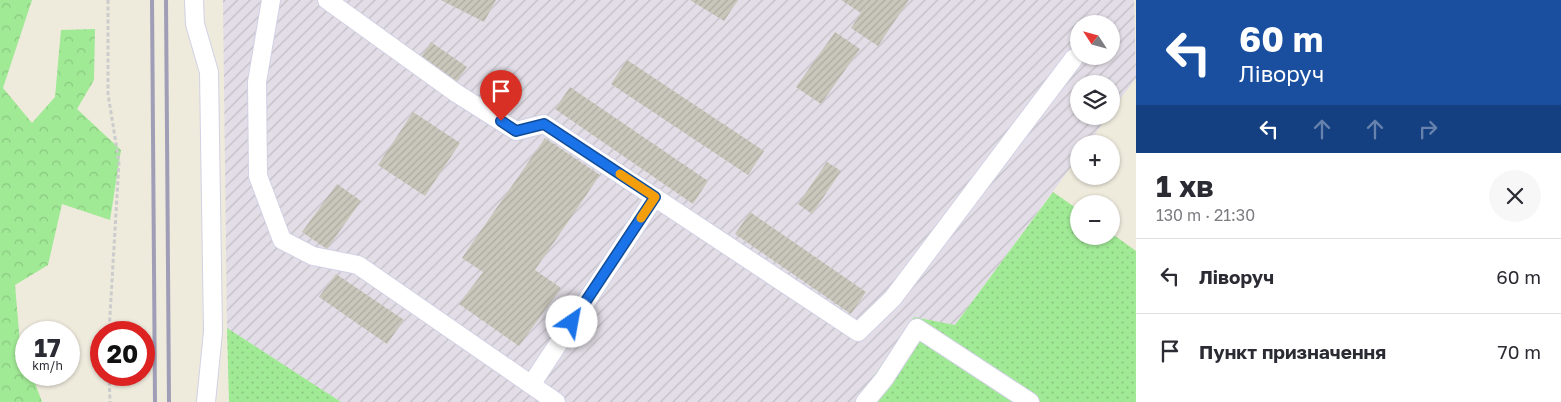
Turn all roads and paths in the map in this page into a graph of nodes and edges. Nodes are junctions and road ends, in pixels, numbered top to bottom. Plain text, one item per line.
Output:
1 (108, 0) edge
2 (194, 0) edge
3 (271, 0) edge
4 (327, 0) edge
5 (1070, 63) edge
6 (655, 197) junction
7 (110, 321) edge
8 (532, 385) junction
9 (109, 386) edge
10 (110, 402) edge
11 (206, 402) edge
12 (556, 402) edge
13 (865, 402) edge
14 (1030, 402) edge

1 - 7 path
2 - 11 street
3 - 8 street
4 - 6 street
5 - 6 street
6 - 8 street
8 - 12 street
9 - 10 path
13 - 14 street

